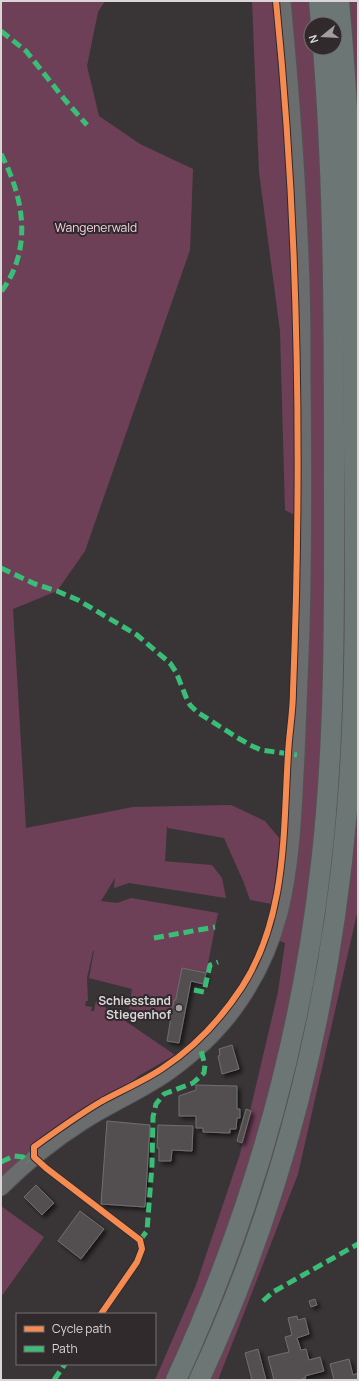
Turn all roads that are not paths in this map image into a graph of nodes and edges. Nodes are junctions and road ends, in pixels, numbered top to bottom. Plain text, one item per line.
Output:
1 (283, 1) edge
2 (319, 1) edge
3 (339, 1) edge
4 (320, 16) edge
5 (324, 56) edge
6 (1, 1188) edge
7 (176, 1380) edge
8 (199, 1380) edge

1 - 6 street
2 - 4 highway
3 - 8 highway
5 - 7 highway

